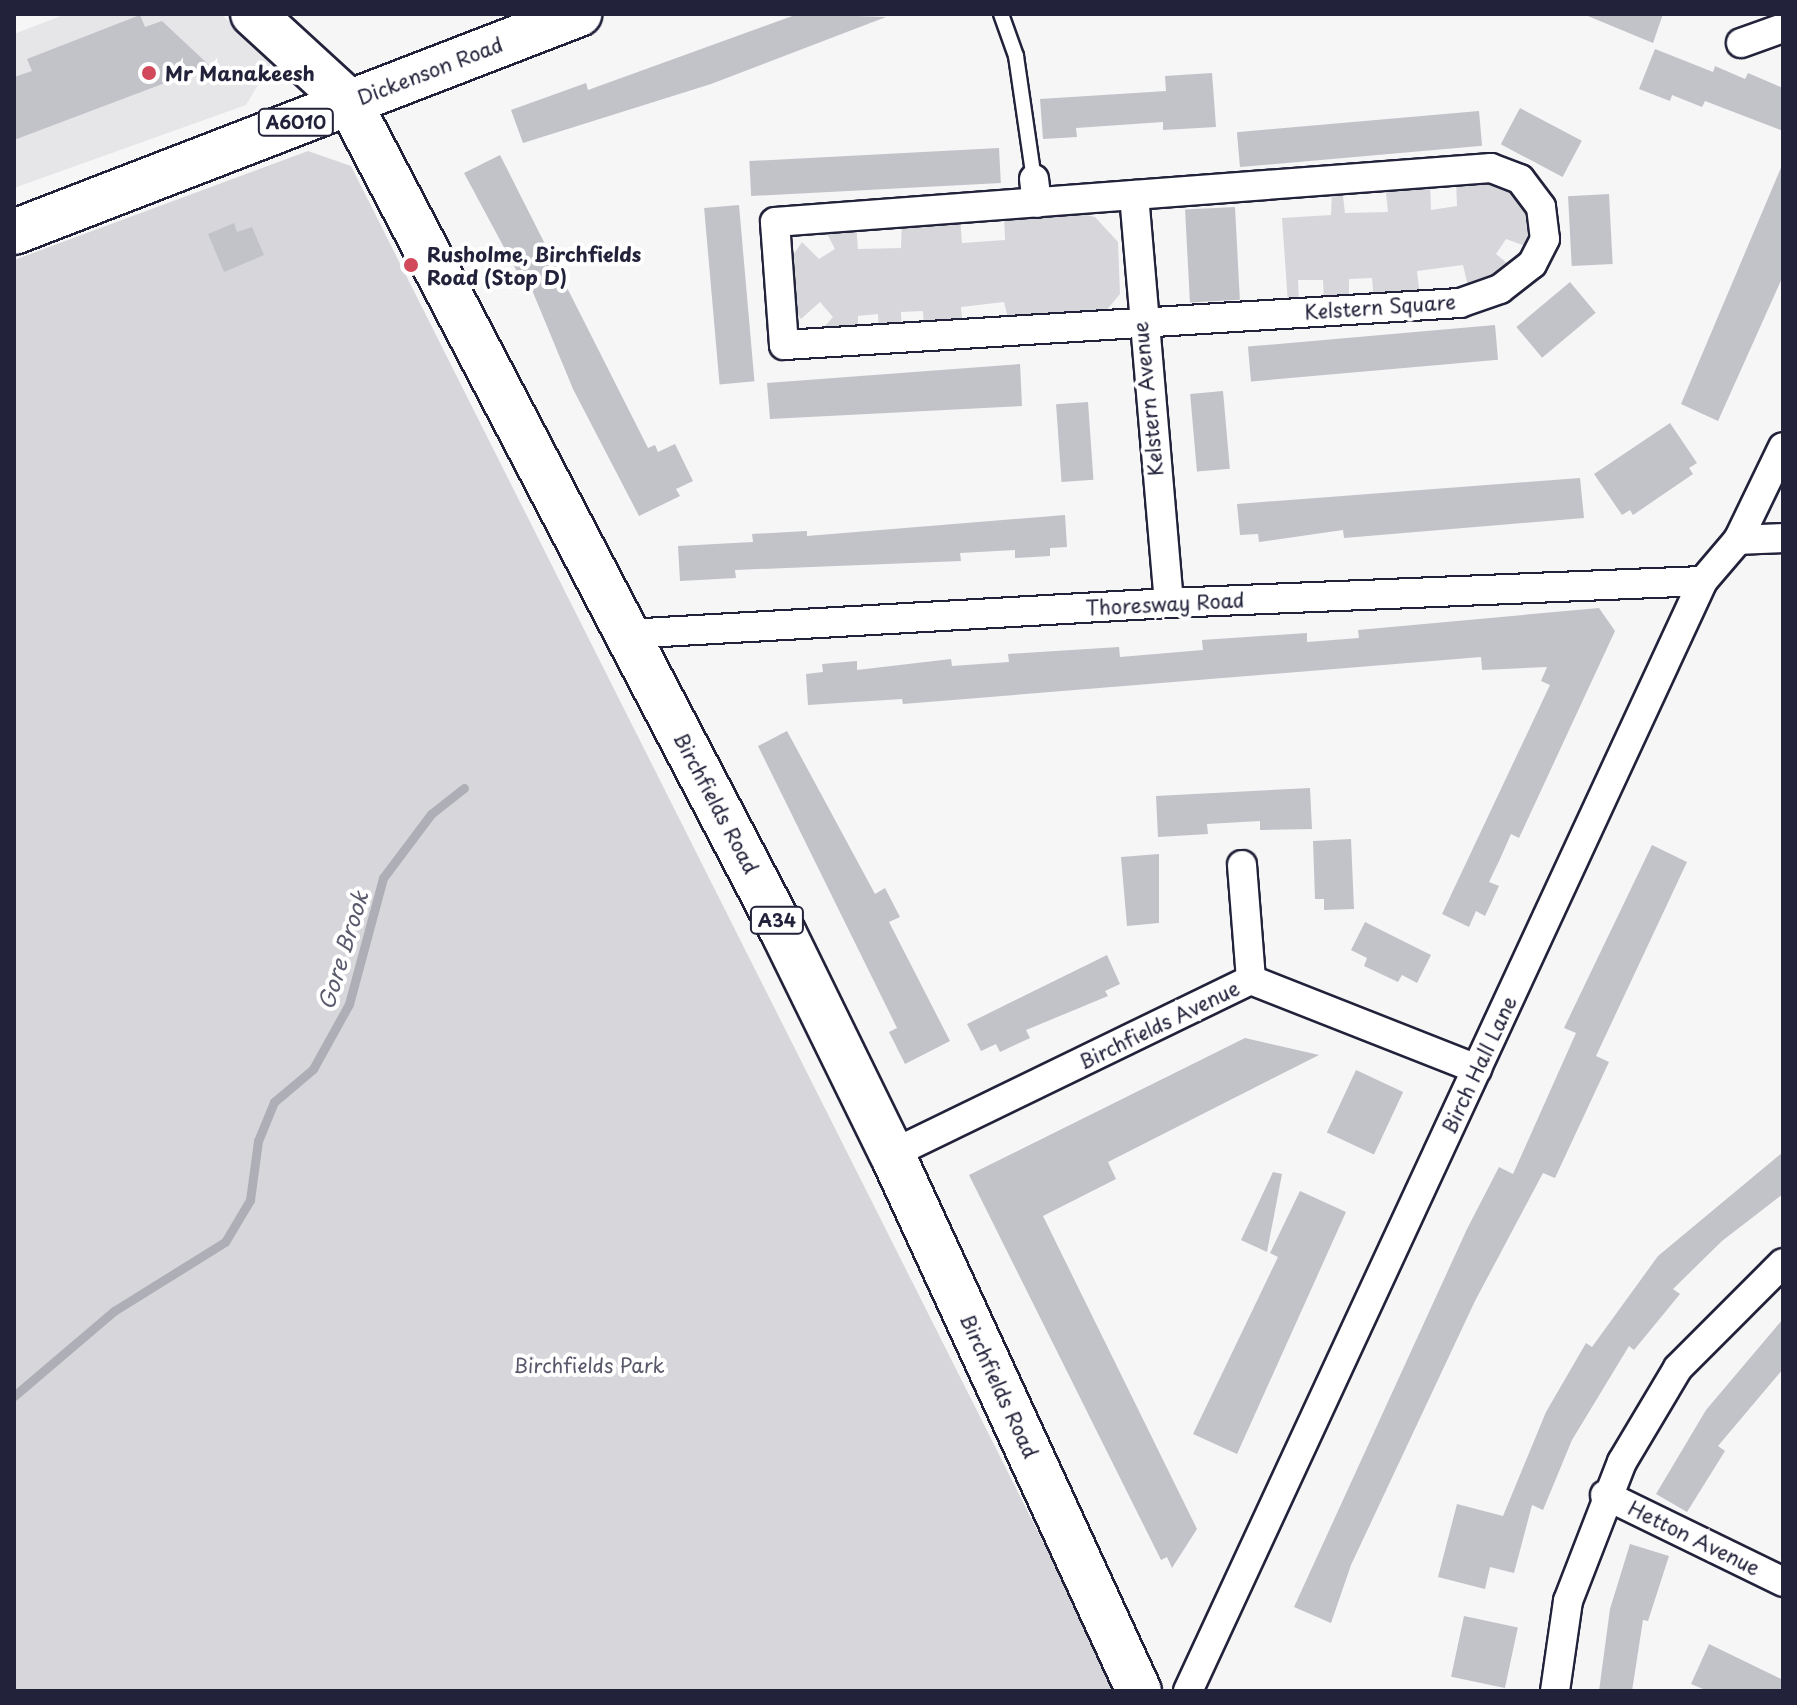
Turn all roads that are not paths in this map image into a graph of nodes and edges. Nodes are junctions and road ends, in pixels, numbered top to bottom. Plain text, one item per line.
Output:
1 (253, 14) edge
2 (579, 14) edge
3 (1001, 14) edge
4 (1783, 28) edge
5 (1741, 43) dead end
6 (349, 102) junction
7 (1036, 191) junction
8 (1134, 195) junction
9 (14, 232) edge
10 (1140, 323) junction
11 (1783, 447) edge
12 (1783, 538) edge
13 (1738, 540) junction
14 (1703, 581) junction
15 (1169, 603) junction
16 (627, 634) junction
17 (1242, 865) dead end
18 (1251, 980) junction
19 (1477, 1069) junction
20 (892, 1154) junction
21 (1783, 1263) edge
22 (1605, 1495) junction
23 (1783, 1582) edge
24 (1139, 1691) edge
25 (1188, 1691) edge
26 (1555, 1691) edge

1 - 6 highway, A34
2 - 6 highway, Dickenson Road / A6010
3 - 7 lane
4 - 5 street
6 - 9 highway, Dickenson Road / A6010
6 - 16 highway, Birchfields Road / A34
7 - 8 street, Kelstern Square
7 - 10 street, Kelstern Square
8 - 10 street, Kelstern Avenue
8 - 10 street, Kelstern Square
10 - 15 street, Kelstern Avenue
11 - 13 street, Birch Hall Lane
12 - 13 street
13 - 14 street, Birch Hall Lane
14 - 15 street, Thoresway Road
14 - 19 street, Birch Hall Lane
15 - 16 street, Thoresway Road
16 - 20 highway, Birchfields Road / A34
17 - 18 street
18 - 19 street, Birchfields Avenue
18 - 20 street, Birchfields Avenue
19 - 25 street, Birch Hall Lane
20 - 24 highway, Birchfields Road / A34
21 - 22 street
22 - 23 street, Hetton Avenue
22 - 26 street

